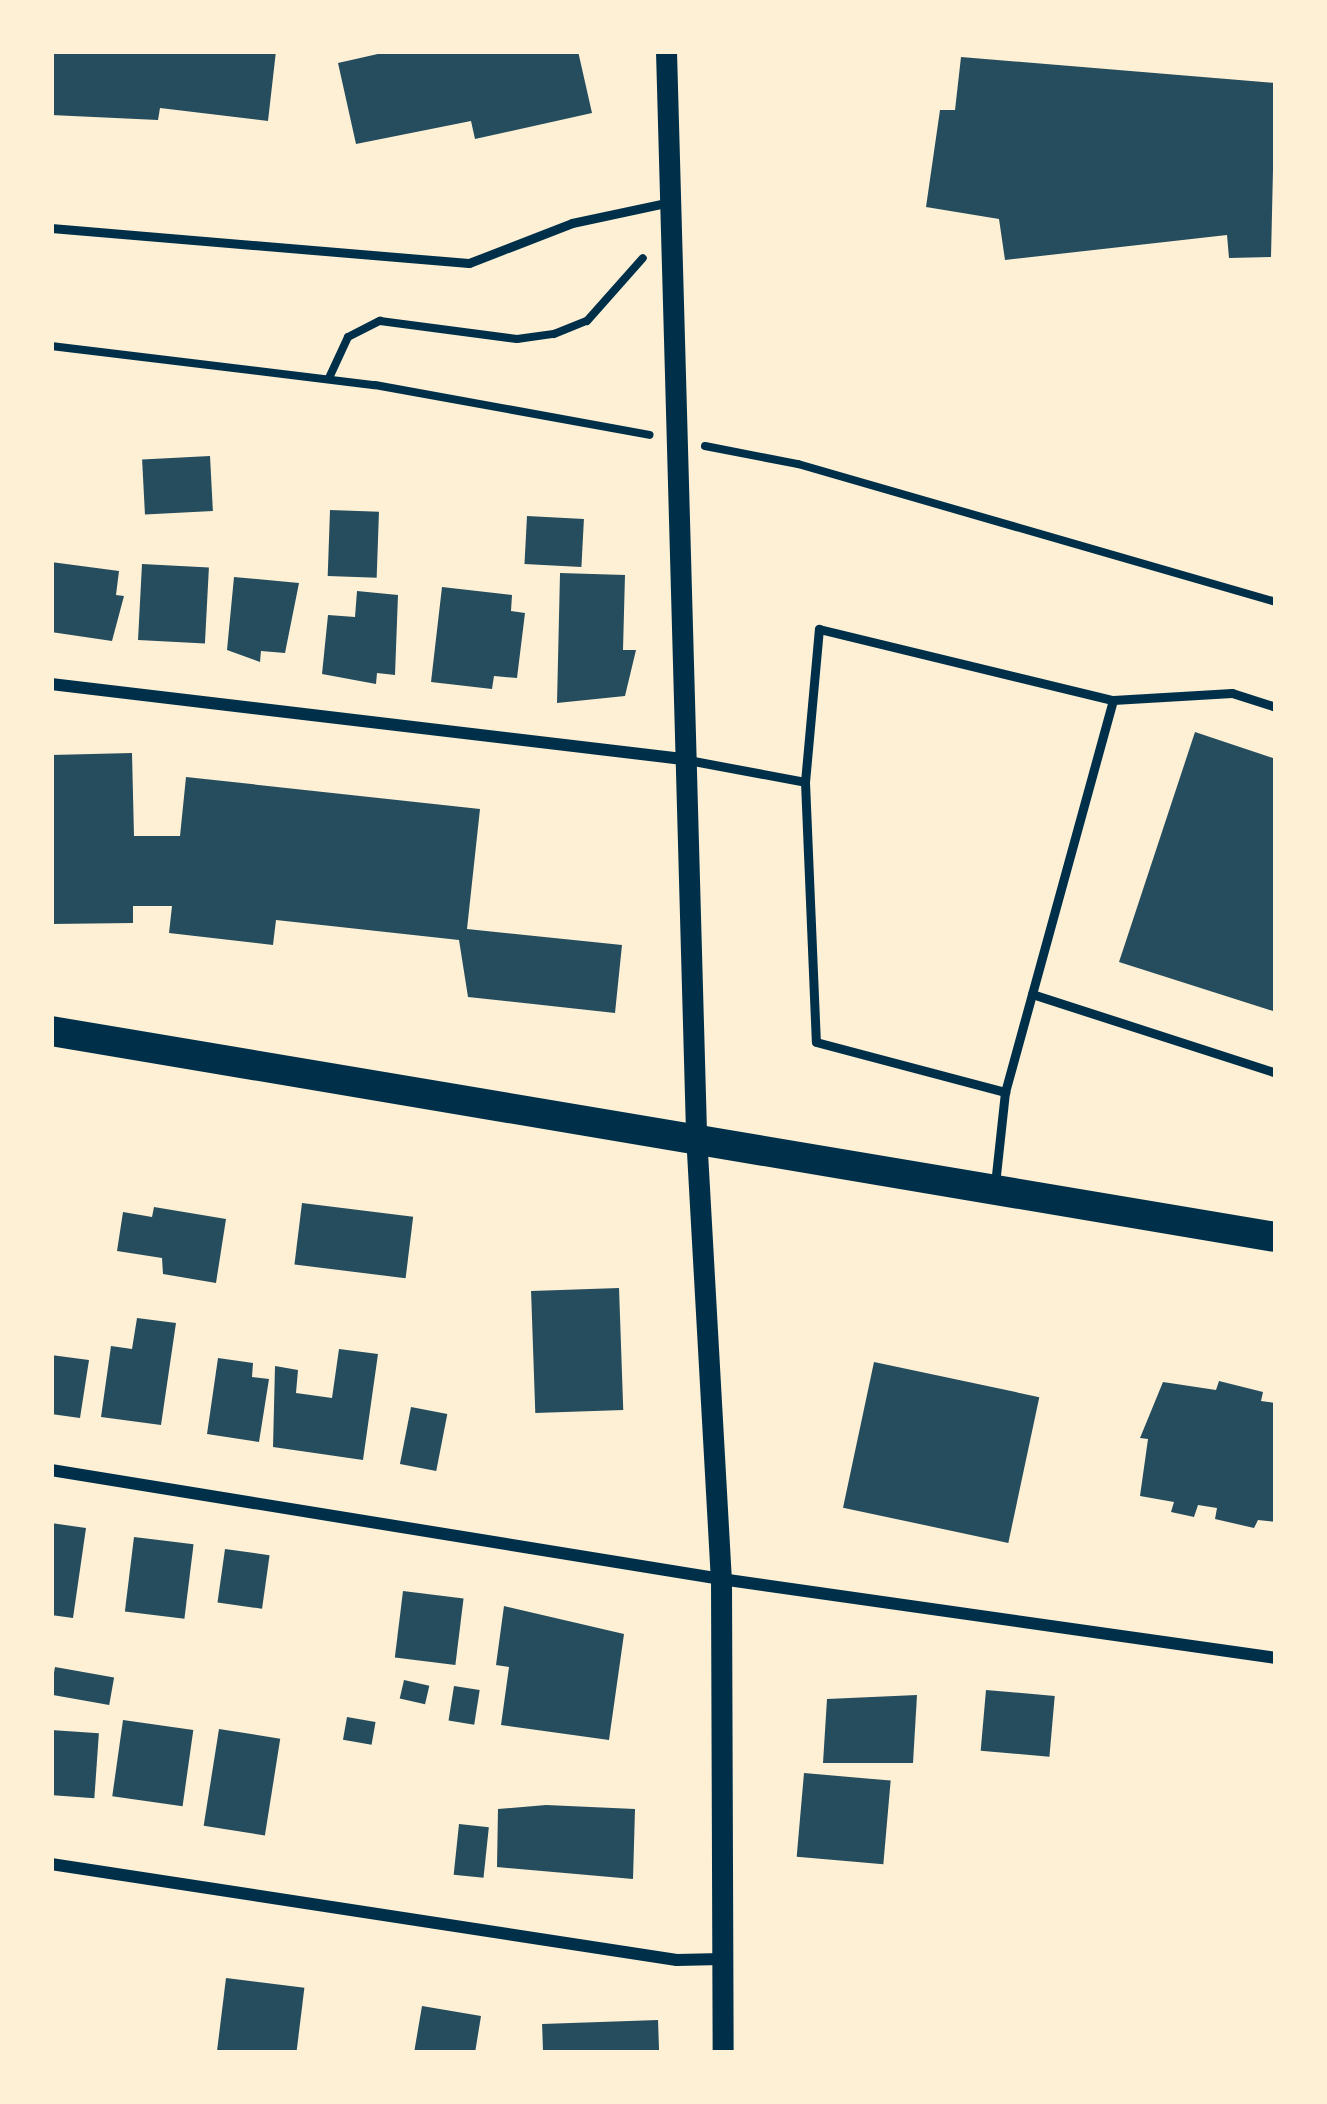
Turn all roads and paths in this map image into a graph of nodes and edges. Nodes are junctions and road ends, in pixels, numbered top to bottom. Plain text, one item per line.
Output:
1 (666, 51) edge
2 (670, 202) junction
3 (670, 227) junction
4 (51, 228) edge
5 (51, 346) edge
6 (329, 379) junction
7 (573, 420) dead end
8 (798, 464) dead end
9 (1276, 602) edge
10 (51, 684) edge
11 (1112, 700) junction
12 (1276, 707) edge
13 (683, 759) junction
14 (805, 782) junction
15 (1032, 994) junction
16 (51, 1031) edge
17 (1276, 1073) edge
18 (1005, 1092) junction
19 (696, 1133) junction
20 (994, 1187) junction
21 (1276, 1237) edge
22 (51, 1470) edge
23 (721, 1580) junction
24 (1276, 1658) edge
25 (51, 1864) edge
26 (721, 1959) junction
27 (723, 2053) edge

1 - 2 street
2 - 3 street
2 - 4 lane
3 - 6 path
3 - 13 street
5 - 6 path
6 - 7 path
8 - 9 path
10 - 13 street
11 - 12 lane
11 - 14 lane
11 - 15 lane
13 - 14 lane
13 - 19 street
14 - 18 lane
15 - 17 lane
15 - 18 lane
16 - 19 main road
18 - 20 lane
19 - 20 main road
19 - 23 street
20 - 21 main road
22 - 23 street
23 - 24 street
23 - 26 street
25 - 26 street
26 - 27 street

